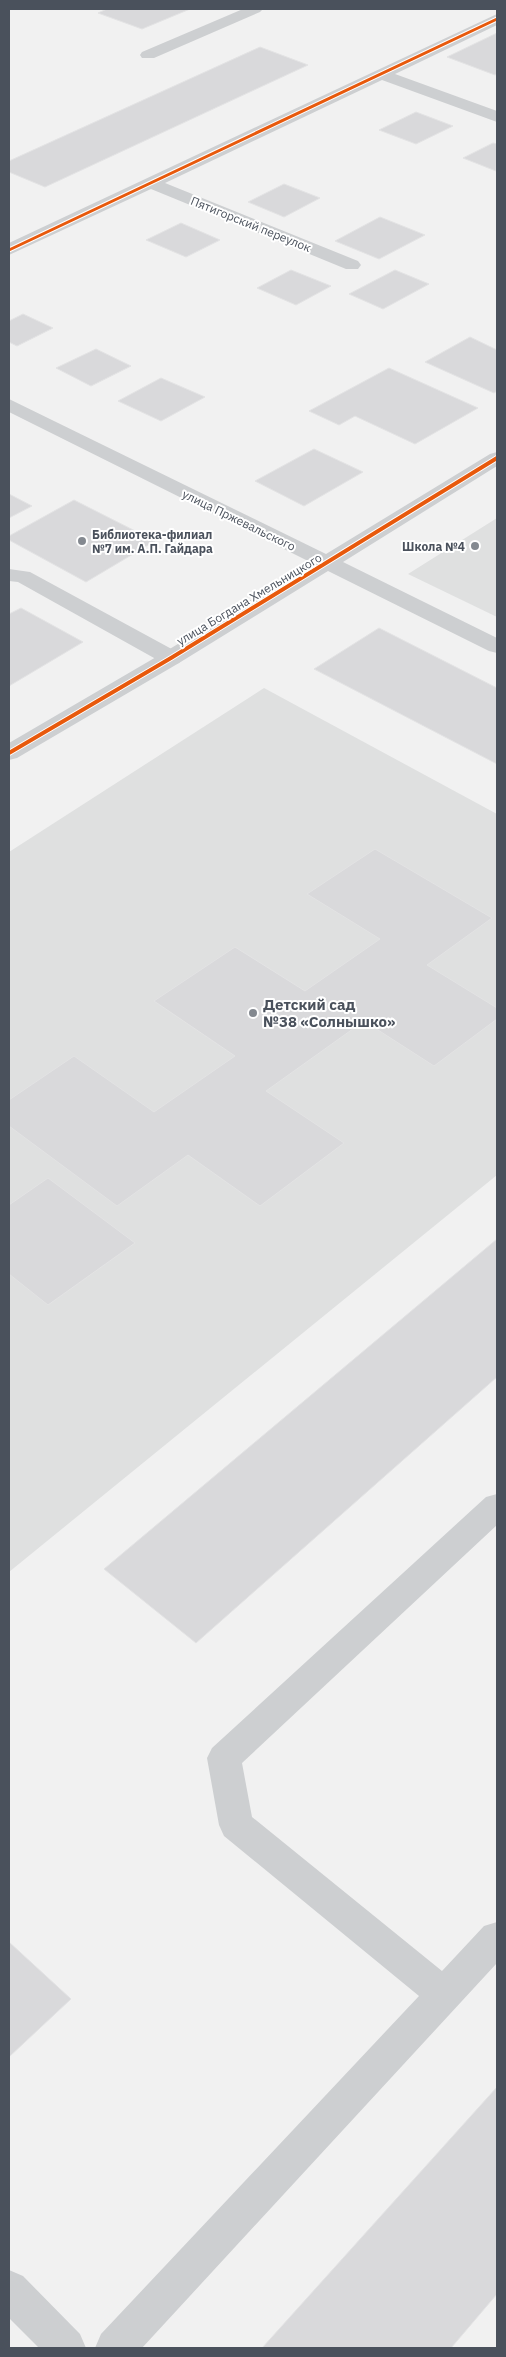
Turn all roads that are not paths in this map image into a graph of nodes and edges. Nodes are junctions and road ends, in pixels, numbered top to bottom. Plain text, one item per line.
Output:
1 (255, 9) edge
2 (497, 20) edge
3 (148, 55) dead end
4 (381, 74) junction
5 (497, 117) edge
6 (151, 183) junction
7 (9, 250) edge
8 (352, 265) dead end
9 (9, 405) edge
10 (497, 458) edge
11 (327, 563) junction
12 (9, 575) edge
13 (497, 646) edge
14 (171, 658) junction
15 (9, 753) edge
16 (497, 1506) edge
17 (497, 1938) edge
18 (444, 1995) junction
19 (9, 2290) edge
20 (66, 2348) edge
21 (115, 2348) edge

1 - 3 street
2 - 4 street
4 - 5 street
4 - 6 street
6 - 7 street
6 - 8 street, Пятигорский переулок
9 - 11 street, улица Пржевальского
10 - 11 street, улица Богдана Хмельницкого
11 - 13 street, улица Пржевальского
11 - 14 street, улица Богдана Хмельницкого
12 - 14 street
14 - 15 street, улица Богдана Хмельницкого
16 - 18 street
17 - 18 street
18 - 21 street
19 - 20 street

